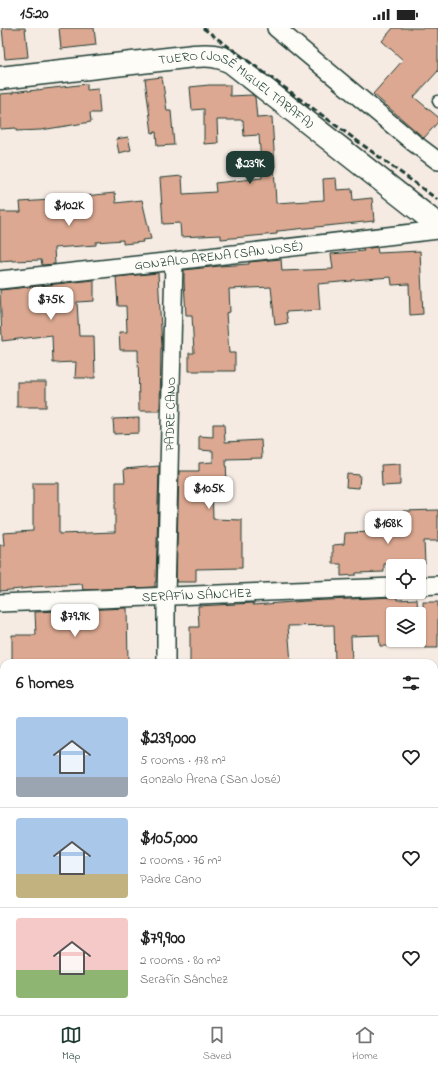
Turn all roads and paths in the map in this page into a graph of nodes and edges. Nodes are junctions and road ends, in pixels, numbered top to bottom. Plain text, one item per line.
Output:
1 (276, 28) edge
2 (0, 78) edge
3 (438, 100) edge
4 (438, 103) edge
5 (438, 161) edge
6 (438, 225) edge
7 (438, 230) edge
8 (174, 261) junction
9 (0, 280) edge
10 (438, 585) edge
11 (426, 586) edge
12 (386, 587) edge
13 (166, 596) junction
14 (0, 603) edge
15 (166, 659) edge

1 - 5 street
2 - 6 main road, TUERO (JOSÉ MIGUEL TARAFA)
3 - 4 lane
7 - 8 street, GONZALO ARENA (SAN JOSÉ)
8 - 9 street, GONZALO ARENA (SAN JOSÉ)
8 - 13 street, PADRE CANO
10 - 11 street
12 - 13 street, SERAFÍN SÁNCHEZ
13 - 14 street, SERAFÍN SÁNCHEZ
13 - 15 street, PADRE CANO

